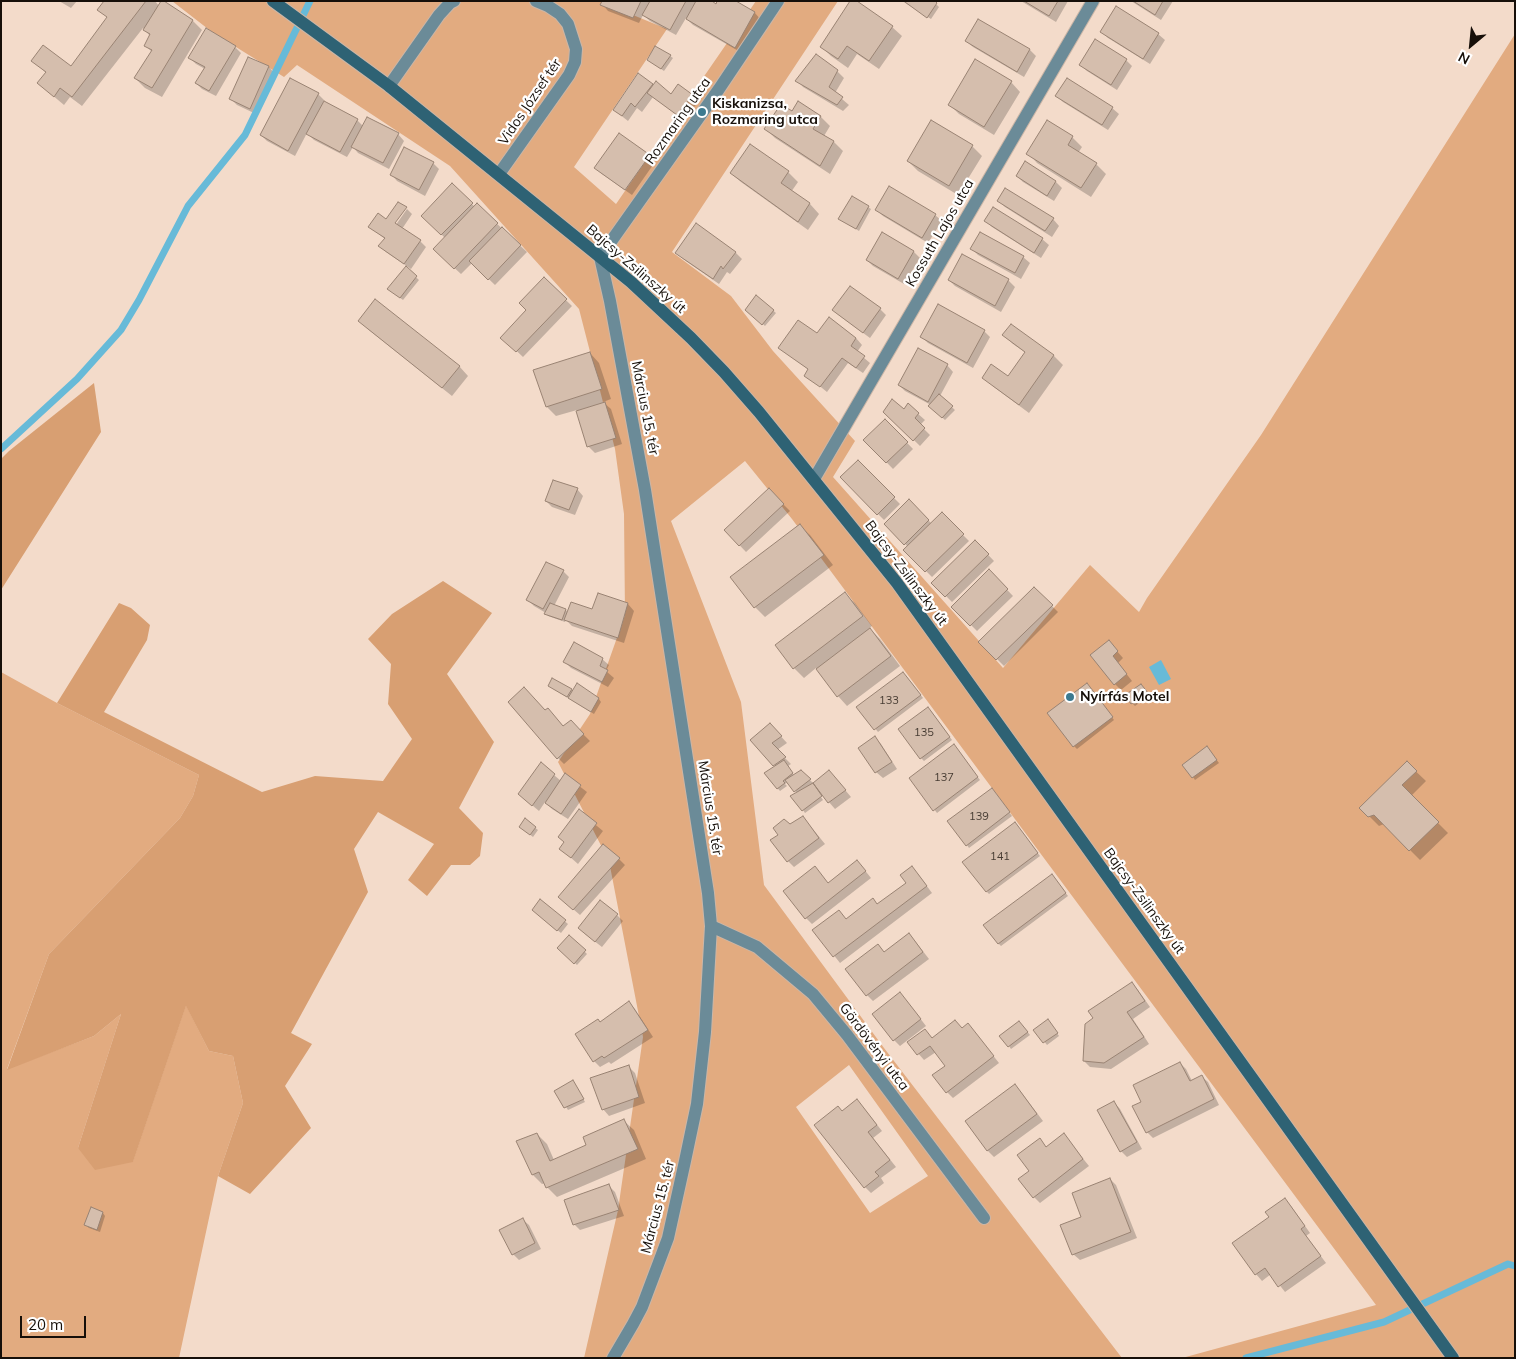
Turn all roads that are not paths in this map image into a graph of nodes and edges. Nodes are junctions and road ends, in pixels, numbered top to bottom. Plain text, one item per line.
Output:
1 (274, 1) edge
2 (454, 1) edge
3 (536, 1) edge
4 (778, 1) edge
5 (1093, 1) edge
6 (390, 86) junction
7 (499, 174) junction
8 (600, 257) junction
9 (814, 479) junction
10 (711, 926) junction
11 (984, 1218) dead end
12 (614, 1356) edge
13 (1453, 1358) edge

1 - 6 main road, Bajcsy-Zsilinszky út
2 - 6 street
3 - 7 street, Vidos József tér
4 - 8 street, Rozmaring utca
5 - 9 street, Kossuth Lajos utca
6 - 7 main road, Bajcsy-Zsilinszky út
7 - 8 main road, Bajcsy-Zsilinszky út
8 - 9 main road, Bajcsy-Zsilinszky út
8 - 10 street, Március 15. tér
9 - 13 main road, Bajcsy-Zsilinszky út
10 - 11 street, Gördövényi utca
10 - 12 street, Március 15. tér

